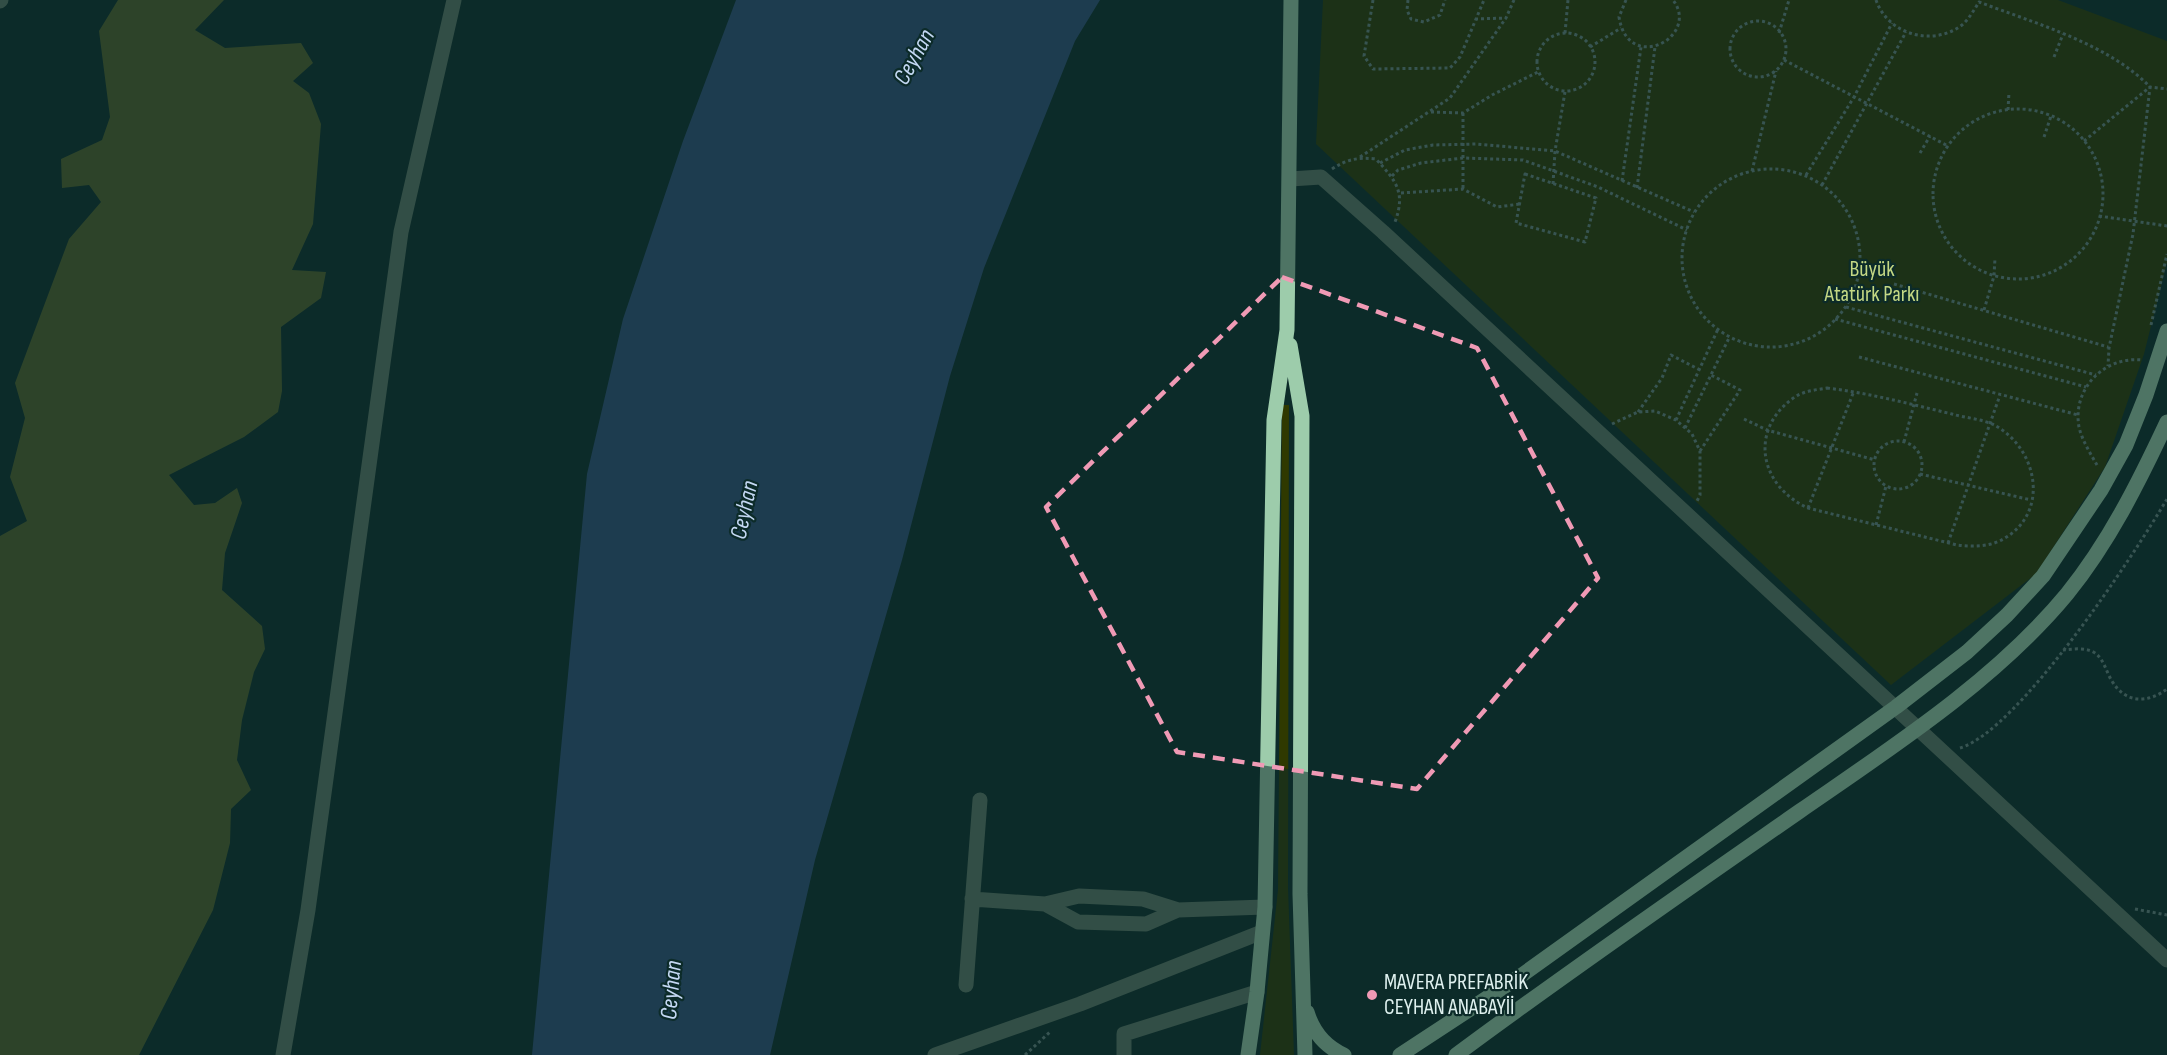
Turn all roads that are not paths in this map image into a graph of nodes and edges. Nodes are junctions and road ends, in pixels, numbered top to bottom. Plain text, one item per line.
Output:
1 (454, 0) edge
2 (1291, 0) edge
3 (1290, 178) junction
4 (1287, 330) junction
5 (2167, 331) edge
6 (2167, 422) edge
7 (1896, 707) junction
8 (1918, 729) junction
9 (980, 800) dead end
10 (972, 899) junction
11 (1044, 904) junction
12 (1264, 907) junction
13 (1178, 910) junction
14 (1262, 932) junction
15 (2167, 960) edge
16 (966, 985) dead end
17 (1302, 990) junction
18 (1257, 992) junction
19 (283, 1055) edge
20 (935, 1055) edge
21 (1124, 1055) edge
22 (1248, 1055) edge
23 (1305, 1055) edge
24 (1344, 1055) edge
25 (1400, 1055) edge
26 (1456, 1055) edge

1 - 19 street
2 - 3 main road
3 - 4 main road
3 - 7 street
4 - 12 main road
4 - 17 main road
5 - 7 main road
6 - 8 main road
7 - 8 street
7 - 25 main road
8 - 15 street
8 - 26 main road
9 - 10 street
10 - 11 street
10 - 16 street
11 - 13 street
11 - 13 street
12 - 13 street
12 - 14 main road
14 - 18 main road
14 - 20 street
17 - 23 main road
17 - 24 main road
18 - 21 street
18 - 22 main road

